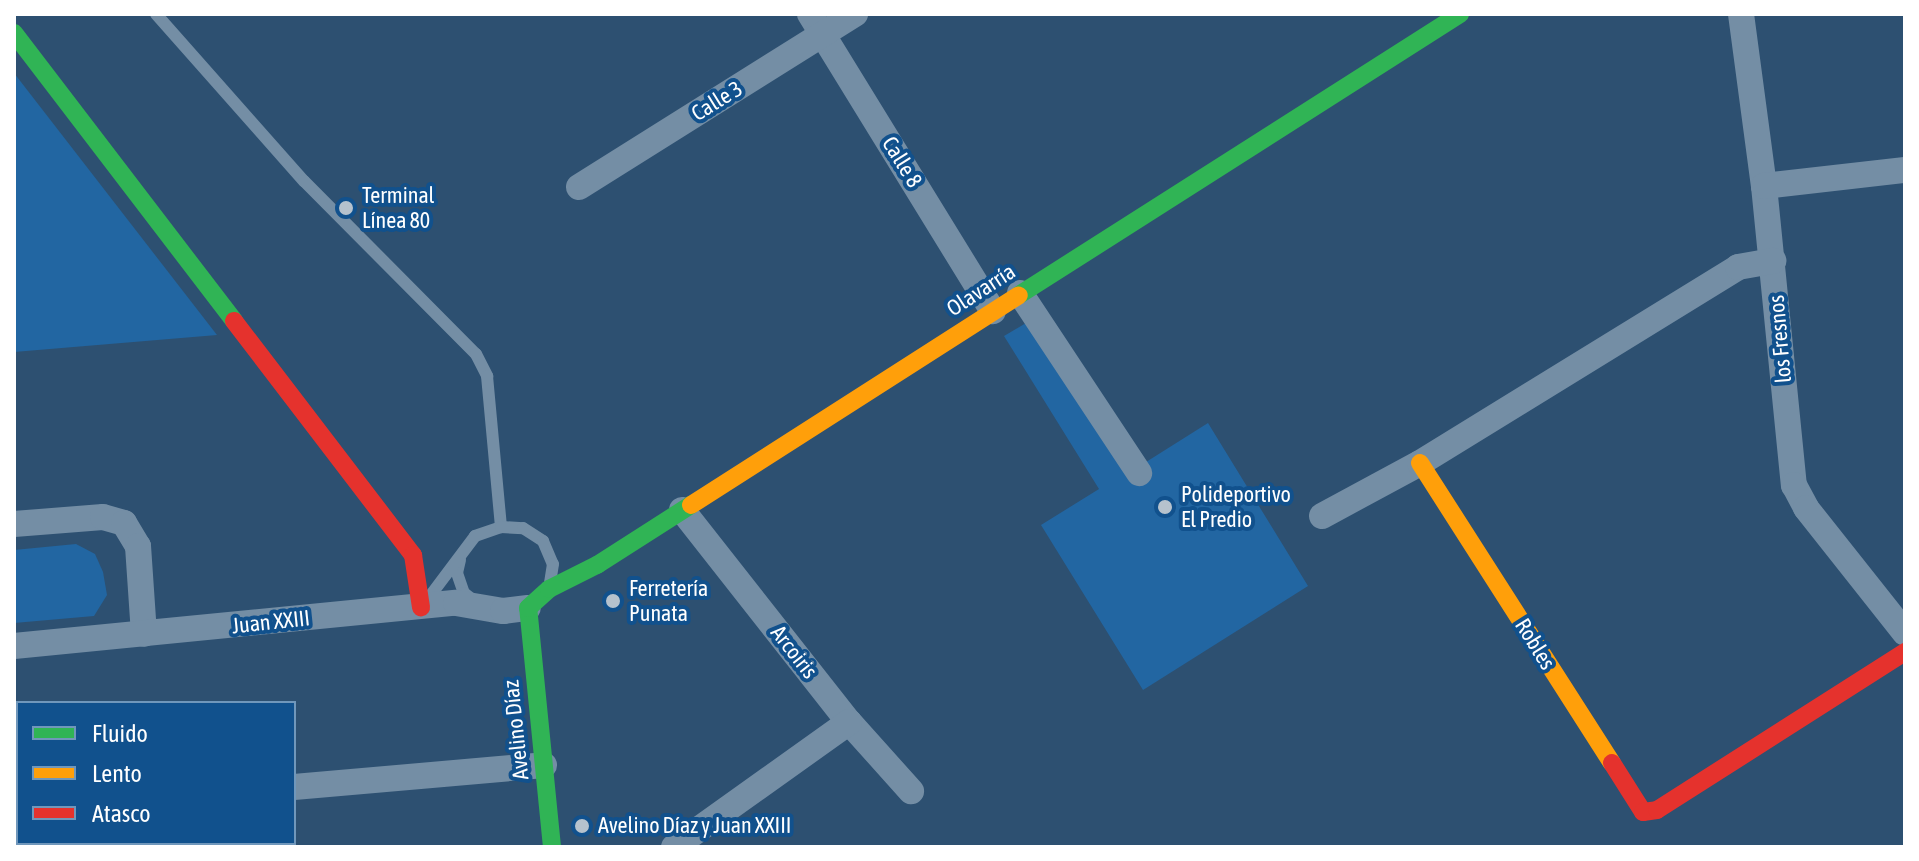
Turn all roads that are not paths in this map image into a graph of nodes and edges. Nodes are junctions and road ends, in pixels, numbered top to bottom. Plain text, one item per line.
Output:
1 (156, 14) edge
2 (855, 14) edge
3 (1460, 14) edge
4 (1741, 14) edge
5 (1425, 23) edge
6 (817, 24) edge
7 (14, 33) edge
8 (1905, 170) edge
9 (1764, 186) junction
10 (579, 187) dead end
11 (1773, 261) junction
12 (1020, 293) junction
13 (993, 311) junction
14 (1420, 463) junction
15 (1139, 473) dead end
16 (682, 510) junction
17 (1322, 516) dead end
18 (14, 524) edge
19 (501, 527) junction
20 (461, 553) junction
21 (549, 589) junction
22 (480, 604) junction
23 (421, 607) junction
24 (528, 608) junction
25 (144, 634) junction
26 (1905, 638) edge
27 (14, 646) edge
28 (849, 722) junction
29 (544, 765) junction
30 (296, 787) edge
31 (911, 791) dead end
32 (552, 847) edge
33 (674, 847) edge

1 - 19 lane
2 - 6 street, Calle 3
3 - 5 street, Olavarría
4 - 9 street, los Fresnos
5 - 12 street, Olavarría
6 - 10 street, Calle 3
6 - 13 street, Calle 8
7 - 23 street
8 - 9 street
9 - 11 street, los Fresnos
11 - 14 street
11 - 26 street, los Fresnos
12 - 13 street, Olavarría
12 - 15 street
13 - 16 street, Olavarría
14 - 17 street
14 - 26 street, Robles
16 - 21 street, Olavarría
16 - 28 street, Arcoiris
18 - 25 street
19 - 20 lane
19 - 21 lane
20 - 22 lane
20 - 23 lane
21 - 24 street, Olavarría
22 - 23 street, Juan XXIII
22 - 24 street, Juan XXIII
23 - 25 street, Juan XXIII
24 - 29 street, Avelino Díaz
25 - 27 street, Juan XXIII
28 - 31 street, Arcoiris
28 - 33 street
29 - 30 street
29 - 32 street, Avelino Díaz

